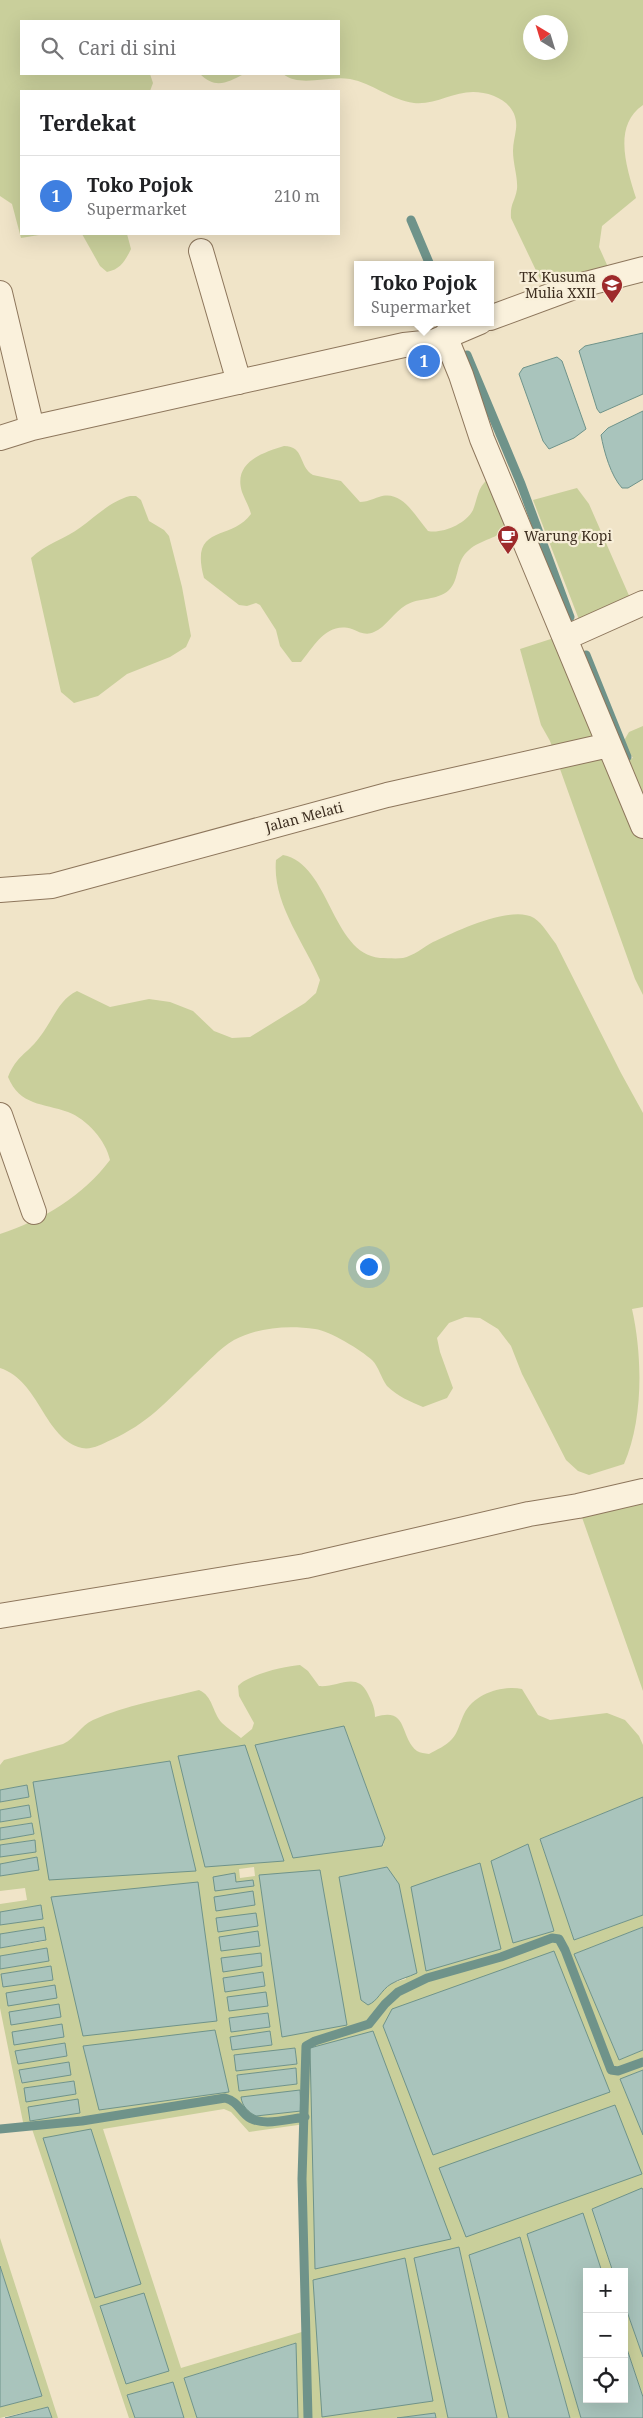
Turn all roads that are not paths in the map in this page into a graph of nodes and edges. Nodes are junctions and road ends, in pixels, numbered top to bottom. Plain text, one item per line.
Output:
1 (201, 250) dead end
2 (643, 269) edge
3 (0, 293) edge
4 (494, 317) edge
5 (470, 326) edge
6 (446, 336) junction
7 (239, 382) junction
8 (32, 428) junction
9 (0, 438) edge
10 (643, 603) edge
11 (565, 638) junction
12 (609, 745) junction
13 (643, 826) edge
14 (0, 890) edge
15 (0, 1115) edge
16 (34, 1212) dead end
17 (643, 1491) edge
18 (0, 1616) edge

1 - 7 street
2 - 4 street
3 - 8 street
5 - 6 street
6 - 7 street
6 - 11 street
7 - 8 street
8 - 9 street
10 - 11 street
11 - 12 street
12 - 13 street
12 - 14 street, Jalan Melati
15 - 16 street
17 - 18 street

